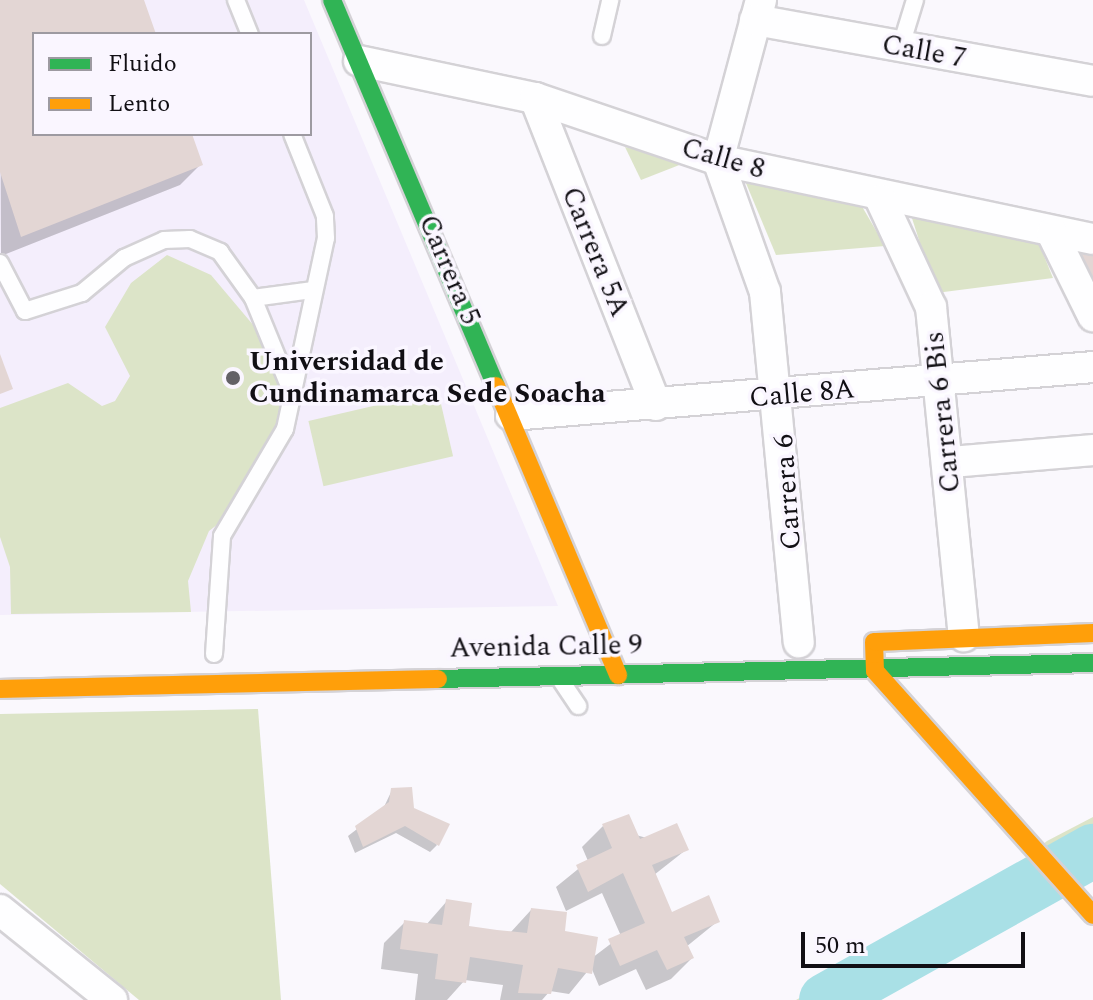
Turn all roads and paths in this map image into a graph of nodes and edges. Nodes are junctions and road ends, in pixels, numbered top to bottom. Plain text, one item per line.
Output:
1 (236, 0) edge
2 (332, 0) edge
3 (610, 0) edge
4 (915, 0) edge
5 (758, 10) edge
6 (249, 32) edge
7 (602, 36) dead end
8 (900, 49) junction
9 (359, 61) junction
10 (1093, 81) edge
11 (535, 98) junction
12 (293, 136) edge
13 (718, 160) junction
14 (881, 200) junction
15 (1052, 233) junction
16 (1093, 239) edge
17 (0, 263) edge
18 (313, 290) junction
19 (253, 298) junction
20 (1093, 316) edge
21 (1093, 367) edge
22 (942, 382) junction
23 (292, 393) junction
24 (781, 396) junction
25 (656, 405) junction
26 (511, 415) junction
27 (1093, 450) edge
28 (951, 462) junction
29 (1093, 633) edge
30 (964, 636) junction
31 (799, 642) dead end
32 (616, 645) junction
33 (579, 647) dead end
34 (214, 654) dead end
35 (1093, 663) edge
36 (875, 671) junction
37 (557, 673) junction
38 (618, 675) junction
39 (0, 689) edge
40 (578, 706) dead end
41 (0, 910) edge
42 (1093, 915) edge
43 (112, 1000) edge

1 - 6 lane
2 - 9 main road, Carrera 5
3 - 7 lane
4 - 8 lane
5 - 8 street, Calle 7
5 - 13 street
8 - 10 street, Calle 7
9 - 11 street, Calle 8
9 - 26 main road, Carrera 5
11 - 13 street, Calle 8
11 - 25 street, Carrera 5A
12 - 18 lane
13 - 14 street, Calle 8
13 - 24 street, Carrera 6
14 - 15 street, Calle 8
14 - 22 street, Carrera 6 Bis
15 - 16 street, Calle 8
15 - 20 street
17 - 19 lane
18 - 19 lane
18 - 23 lane
19 - 23 lane
21 - 22 street, Calle 8A
22 - 24 street, Calle 8A
22 - 28 street, Carrera 6 Bis
23 - 34 lane
24 - 25 street, Calle 8A
24 - 31 street, Carrera 6
25 - 26 street, Calle 8A
26 - 32 main road, Carrera 5
27 - 28 street
28 - 30 street, Carrera 6 Bis
29 - 30 main road
30 - 36 main road
32 - 33 main road, Avenida Calle 9
32 - 38 main road, Carrera 5
35 - 36 main road, Avenida Calle 9
36 - 38 main road, Avenida Calle 9
36 - 42 main road
37 - 38 main road, Avenida Calle 9
37 - 39 main road, Avenida Calle 9
37 - 40 lane
41 - 43 street

